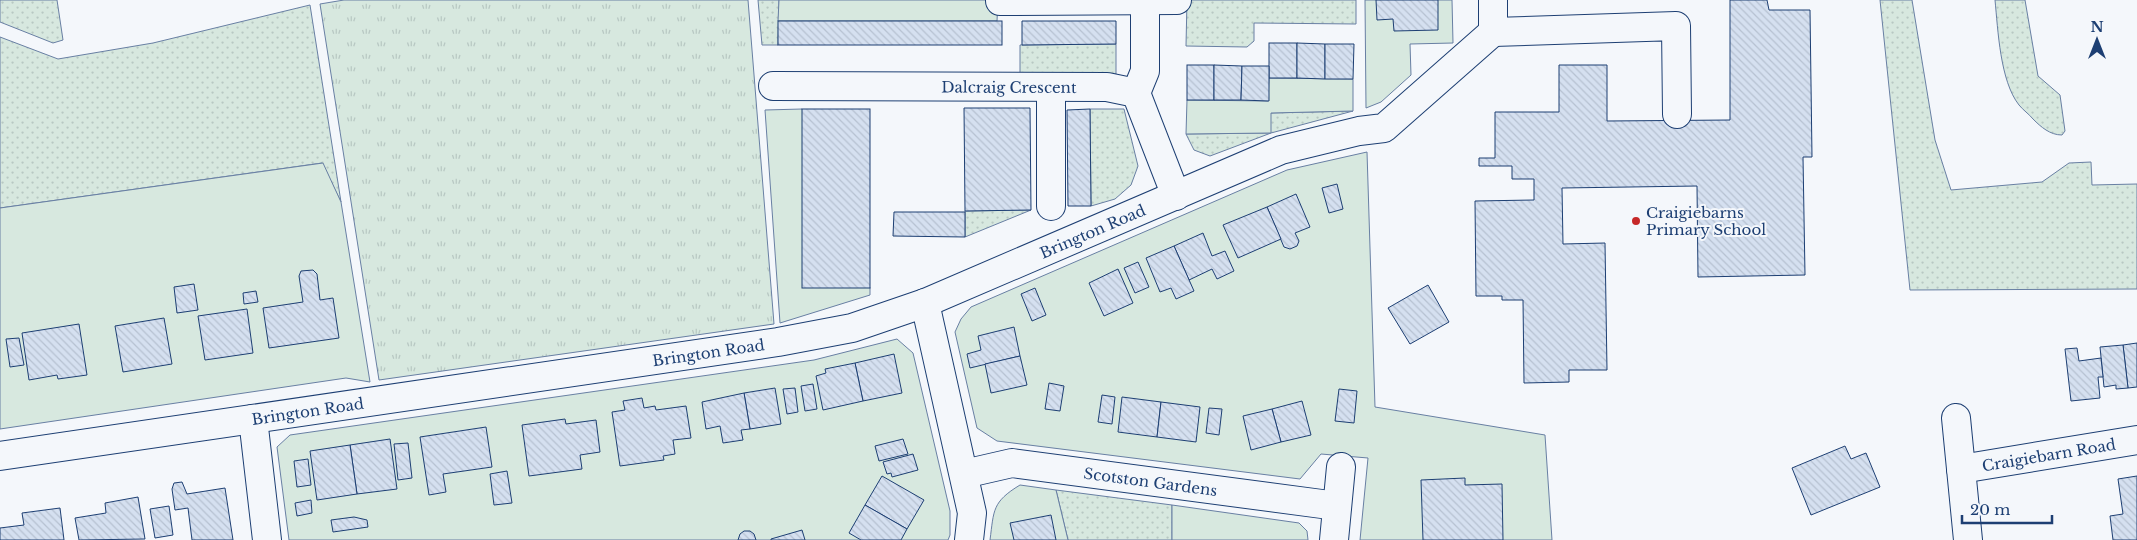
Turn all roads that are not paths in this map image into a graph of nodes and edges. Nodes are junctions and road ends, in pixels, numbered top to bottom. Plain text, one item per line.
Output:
1 (1177, 0) edge
2 (1493, 0) edge
3 (1000, 1) dead end
4 (1145, 1) edge
5 (1493, 32) junction
6 (772, 86) dead end
7 (1051, 86) junction
8 (1136, 94) junction
9 (1677, 114) dead end
10 (1176, 196) junction
11 (1051, 206) dead end
12 (925, 303) junction
13 (1956, 418) dead end
14 (253, 419) junction
15 (2137, 440) edge
16 (0, 456) edge
17 (1342, 468) dead end
18 (1960, 469) junction
19 (964, 474) junction
20 (1337, 506) junction
21 (267, 540) edge
22 (969, 540) edge
23 (1334, 540) edge
24 (1968, 540) edge

1 - 4 street
2 - 5 street
3 - 4 street
4 - 8 street
5 - 9 street
5 - 10 street, Brington Road
6 - 7 street, Dalcraig Crescent
7 - 8 street, Dalcraig Crescent
7 - 11 street
8 - 10 street
10 - 12 street, Brington Road
12 - 14 street, Brington Road
12 - 19 street
13 - 18 street, Craigiebarn Road
14 - 16 street, Brington Road
14 - 21 street
15 - 18 street, Craigiebarn Road
17 - 20 street
18 - 24 street, Craigiebarn Road
19 - 20 street, Scotston Gardens
19 - 22 street
20 - 23 street

